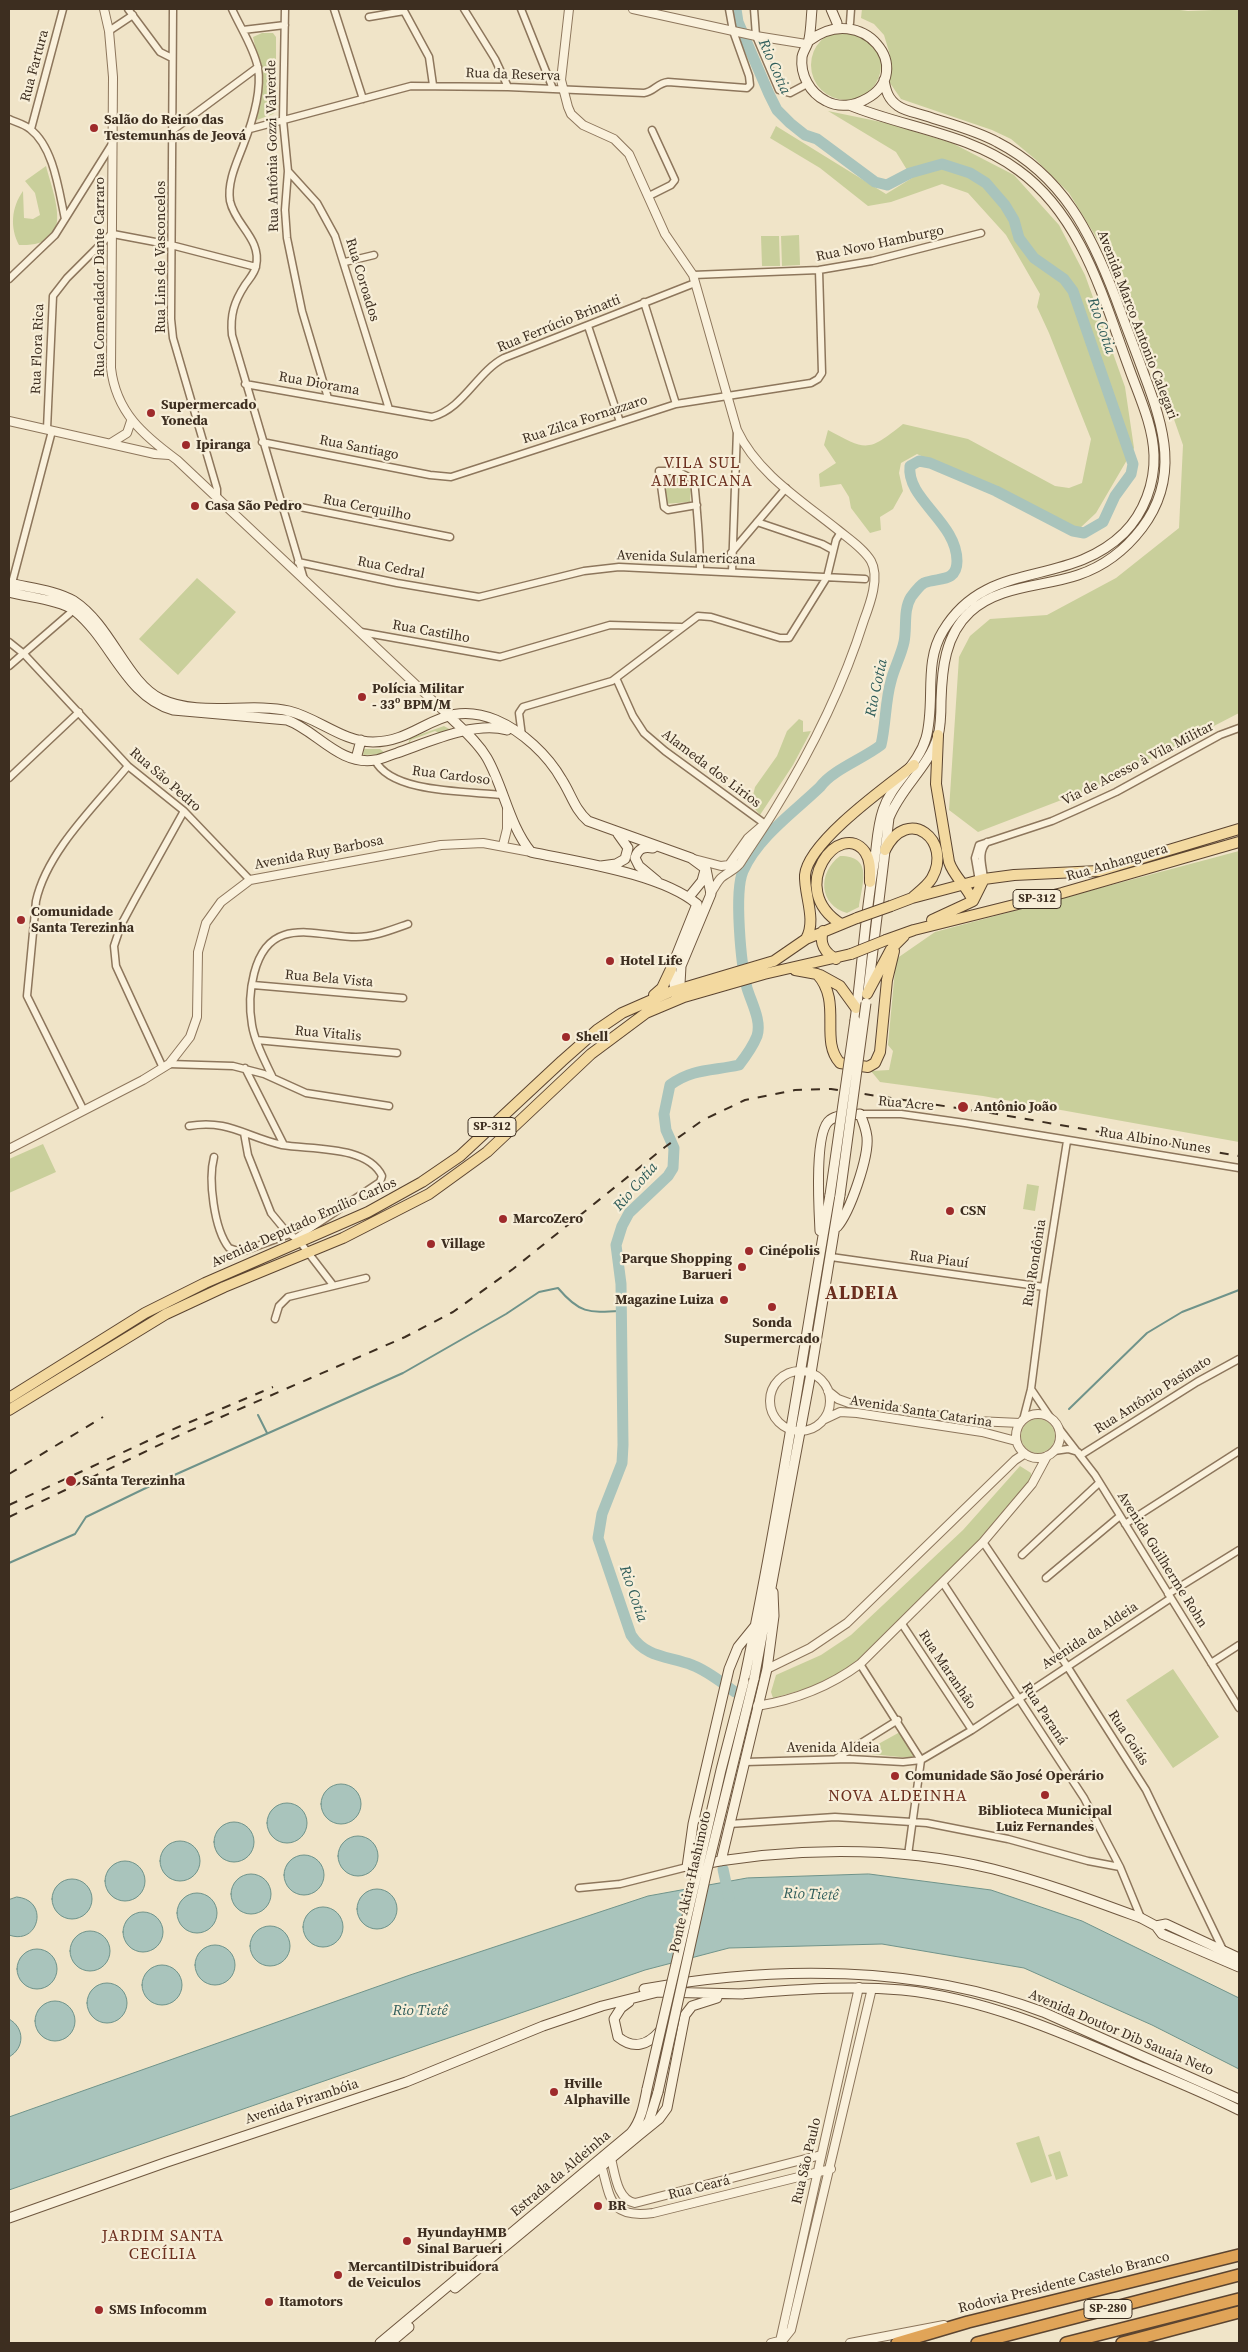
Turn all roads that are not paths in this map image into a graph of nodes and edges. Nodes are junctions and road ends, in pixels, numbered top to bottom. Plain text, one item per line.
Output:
1 (63, 9) edge
2 (104, 9) edge
3 (128, 9) edge
4 (173, 9) edge
5 (232, 9) edge
6 (285, 9) edge
7 (334, 9) edge
8 (464, 9) edge
9 (522, 9) edge
10 (569, 9) edge
11 (633, 9) edge
12 (729, 9) edge
13 (754, 9) edge
14 (812, 9) edge
15 (831, 9) edge
16 (851, 9) edge
17 (403, 10) edge
18 (132, 15) junction
19 (370, 17) dead end
20 (837, 23) junction
21 (850, 23) junction
22 (284, 25) junction
23 (242, 30) junction
24 (109, 31) junction
25 (734, 31) junction
26 (756, 36) junction
27 (808, 42) junction
28 (172, 58) junction
29 (258, 67) junction
30 (884, 80) junction
31 (808, 84) junction
32 (433, 85) junction
33 (508, 87) junction
34 (553, 89) junction
35 (563, 90) junction
36 (363, 99) junction
37 (849, 105) junction
38 (9, 119) edge
39 (283, 120) junction
40 (31, 129) junction
41 (250, 129) junction
42 (173, 130) junction
43 (652, 130) dead end
44 (114, 142) junction
45 (288, 171) junction
46 (649, 196) junction
47 (64, 219) junction
48 (113, 234) junction
49 (981, 234) dead end
50 (171, 245) junction
51 (374, 254) dead end
52 (344, 262) junction
53 (256, 267) junction
54 (819, 270) junction
55 (9, 279) edge
56 (694, 279) junction
57 (644, 302) junction
58 (588, 326) junction
59 (245, 384) junction
60 (728, 396) junction
61 (328, 398) junction
62 (676, 404) junction
63 (389, 409) junction
64 (9, 421) edge
65 (130, 421) junction
66 (620, 422) junction
67 (50, 430) junction
68 (737, 430) junction
69 (262, 442) junction
70 (111, 443) junction
71 (169, 455) junction
72 (451, 476) joint
73 (786, 488) junction
74 (217, 499) junction
75 (280, 503) junction
76 (697, 505) junction
77 (757, 522) junction
78 (841, 532) junction
79 (450, 536) dead end
80 (833, 550) junction
81 (731, 553) junction
82 (298, 562) junction
83 (700, 569) junction
84 (732, 572) junction
85 (826, 577) junction
86 (865, 579) dead end
87 (305, 582) junction
88 (10, 586) edge
89 (479, 597) joint
90 (76, 607) junction
91 (681, 626) junction
92 (357, 632) junction
93 (9, 642) edge
94 (24, 654) junction
95 (9, 666) edge
96 (616, 678) junction
97 (80, 712) junction
98 (448, 715) junction
99 (1239, 728) edge
100 (464, 732) junction
101 (519, 734) junction
102 (346, 736) junction
103 (938, 736) junction
104 (361, 740) junction
105 (339, 752) junction
106 (356, 758) junction
107 (375, 760) junction
108 (914, 765) junction
109 (128, 766) junction
110 (9, 778) edge
111 (505, 799) junction
112 (184, 811) junction
113 (765, 824) junction
114 (1239, 829) edge
115 (617, 833) junction
116 (1239, 842) edge
117 (504, 845) junction
118 (885, 850) junction
119 (670, 851) junction
120 (531, 852) junction
121 (691, 858) junction
122 (594, 866) junction
123 (706, 869) junction
124 (250, 880) junction
125 (981, 880) junction
126 (870, 882) junction
127 (658, 883) junction
128 (964, 885) junction
129 (691, 894) junction
130 (711, 894) junction
131 (912, 898) junction
132 (972, 901) junction
133 (857, 918) joint
134 (408, 924) dead end
135 (841, 924) junction
136 (914, 930) junction
137 (823, 931) junction
138 (806, 939) junction
139 (898, 942) junction
140 (852, 954) joint
141 (836, 959) junction
142 (676, 968) junction
143 (787, 968) junction
144 (764, 969) junction
145 (817, 974) junction
146 (253, 985) junction
147 (679, 994) junction
148 (403, 998) dead end
149 (867, 999) junction
150 (648, 1000) junction
151 (856, 1008) junction
152 (256, 1040) junction
153 (398, 1053) dead end
154 (166, 1066) junction
155 (245, 1068) junction
156 (273, 1078) junction
157 (389, 1106) dead end
158 (83, 1109) junction
159 (860, 1114) junction
160 (189, 1126) dead end
161 (244, 1133) junction
162 (1067, 1141) junction
163 (284, 1145) junction
164 (9, 1149) edge
165 (214, 1157) dead end
166 (1239, 1168) edge
167 (836, 1228) junction
168 (290, 1234) junction
169 (298, 1240) junction
170 (265, 1244) junction
171 (821, 1249) junction
172 (308, 1252) junction
173 (831, 1257) junction
174 (260, 1260) junction
175 (366, 1278) dead end
176 (333, 1285) junction
177 (1044, 1288) junction
178 (275, 1318) dead end
179 (1239, 1359) edge
180 (800, 1371) junction
181 (812, 1373) junction
182 (1031, 1389) junction
183 (828, 1391) junction
184 (9, 1398) edge
185 (9, 1410) edge
186 (1050, 1417) junction
187 (823, 1420) junction
188 (1021, 1422) junction
189 (1058, 1427) junction
190 (789, 1429) junction
191 (800, 1431) junction
192 (1016, 1441) junction
193 (1054, 1451) junction
194 (1239, 1451) edge
195 (1024, 1454) junction
196 (1080, 1454) junction
197 (1046, 1456) junction
198 (1032, 1458) junction
199 (1039, 1473) junction
200 (1099, 1483) junction
201 (1120, 1516) junction
202 (1125, 1524) junction
203 (983, 1542) junction
204 (1239, 1550) edge
205 (1022, 1554) dead end
206 (1046, 1578) dead end
207 (772, 1583) junction
208 (943, 1583) junction
209 (1170, 1596) junction
210 (902, 1624) junction
211 (755, 1626) junction
212 (1239, 1645) edge
213 (1211, 1663) junction
214 (860, 1664) junction
215 (1067, 1666) junction
216 (766, 1669) junction
217 (1018, 1697) junction
218 (757, 1706) junction
219 (1239, 1708) edge
220 (898, 1720) junction
221 (972, 1730) junction
222 (836, 1759) junction
223 (922, 1760) junction
224 (745, 1762) junction
225 (912, 1822) junction
226 (729, 1824) junction
227 (724, 1844) junction
228 (908, 1856) junction
229 (738, 1859) junction
230 (721, 1860) junction
231 (687, 1867) junction
232 (1120, 1867) junction
233 (580, 1888) dead end
234 (1141, 1918) junction
235 (1156, 1926) junction
236 (1224, 1950) junction
237 (1239, 1958) edge
238 (1227, 1961) junction
239 (1239, 1967) edge
240 (744, 1976) junction
241 (906, 1979) junction
242 (859, 1988) junction
243 (872, 1988) junction
244 (904, 1990) junction
245 (743, 1994) junction
246 (704, 1995) junction
247 (639, 1996) junction
248 (602, 2006) junction
249 (1035, 2009) junction
250 (1030, 2021) junction
251 (660, 2030) junction
252 (647, 2089) joint
253 (658, 2092) joint
254 (1239, 2099) edge
255 (1239, 2110) edge
256 (638, 2136) junction
257 (821, 2155) junction
258 (610, 2156) junction
259 (601, 2163) junction
260 (830, 2169) junction
261 (817, 2172) junction
262 (713, 2184) junction
263 (716, 2197) junction
264 (810, 2203) junction
265 (822, 2204) junction
266 (9, 2218) edge
267 (1239, 2255) edge
268 (1239, 2275) edge
269 (1239, 2299) edge
270 (1239, 2312) edge
271 (968, 2322) junction
272 (781, 2328) junction
273 (791, 2330) junction
274 (780, 2341) junction
275 (380, 2343) edge
276 (390, 2343) edge
277 (771, 2343) edge
278 (850, 2343) edge
279 (897, 2343) edge
280 (977, 2343) edge
281 (1066, 2343) edge
282 (1122, 2343) edge

1 - 40 street, Rua Fartura
2 - 24 street, Rua Comendador Dante Carraro
3 - 18 street
4 - 28 street, Rua Lins de Vasconcelos
5 - 23 street
6 - 22 street, Rua Antônia Gozzi Valverde
7 - 36 street
8 - 33 street
9 - 34 street
10 - 35 street
11 - 25 street
12 - 25 street
13 - 26 street
14 - 27 main road
15 - 20 main road
16 - 21 street
17 - 19 street
17 - 32 street
18 - 24 street
18 - 28 street
20 - 21 main road
20 - 27 main road
21 - 30 main road
22 - 23 street
22 - 39 street, Rua Antônia Gozzi Valverde
23 - 29 street
24 - 44 street, Rua Comendador Dante Carraro
25 - 26 street
25 - 35 street, Rua da Reserva
26 - 27 street
26 - 31 street
27 - 31 main road
28 - 42 street, Rua Lins de Vasconcelos
29 - 41 street
29 - 42 street
30 - 37 main road
30 - 103 main road, Avenida Marco Antonio Calegari
31 - 37 main road
32 - 33 street, Rua da Reserva
32 - 36 street, Rua da Reserva
33 - 34 street, Rua da Reserva
34 - 35 street, Rua da Reserva
35 - 46 street
36 - 39 street, Rua da Reserva
37 - 108 main road, Avenida Marco Antonio Calegari
38 - 40 street
39 - 41 street, Rua da Reserva
39 - 45 street, Rua Antônia Gozzi Valverde
40 - 47 street
41 - 53 street
42 - 50 street, Rua Lins de Vasconcelos
43 - 46 street
44 - 47 street
44 - 48 street, Rua Comendador Dante Carraro
45 - 52 street, Rua Coroados
45 - 61 street, Rua Antônia Gozzi Valverde
46 - 56 street
47 - 55 street
48 - 50 street
48 - 65 street, Rua Comendador Dante Carraro
48 - 67 street, Rua Flora Rica
49 - 54 street, Rua Novo Hamburgo
50 - 53 street
50 - 74 street, Rua Lins de Vasconcelos
51 - 52 street
52 - 63 street, Rua Coroados
53 - 59 street
54 - 56 street, Rua Novo Hamburgo
54 - 60 street, Rua Zilca Fornazzaro
56 - 57 street, Rua Ferrúcio Brinatti
56 - 60 street
57 - 58 street, Rua Ferrúcio Brinatti
57 - 62 street
58 - 63 street, Rua Ferrúcio Brinatti
58 - 66 street
59 - 61 street, Rua Diorama
59 - 69 street
60 - 62 street, Rua Zilca Fornazzaro
60 - 68 street
61 - 63 street, Rua Diorama
62 - 66 street, Rua Zilca Fornazzaro
64 - 67 street
65 - 70 street
65 - 71 street, Rua Comendador Dante Carraro
66 - 72 street, Rua Zilca Fornazzaro
67 - 70 street
67 - 88 street, Rua Flora Rica
68 - 73 street
68 - 81 street
69 - 72 street, Rua Santiago
69 - 75 street
70 - 71 street
71 - 74 street, Rua Comendador Dante Carraro
73 - 77 street
73 - 78 street
74 - 87 street, Rua Comendador Dante Carraro
75 - 79 street, Rua Cerquilho
75 - 82 street
76 - 76 street
76 - 83 street
77 - 80 street
77 - 81 street
78 - 80 street
78 - 113 street
80 - 85 street
81 - 84 street
82 - 87 street
82 - 89 street, Rua Cedral
83 - 84 street, Avenida Sulamericana
83 - 89 street, Avenida Sulamericana
84 - 85 street, Avenida Sulamericana
85 - 86 street, Avenida Sulamericana
85 - 91 street
87 - 92 street, Rua Comendador Dante Carraro
88 - 90 main road
90 - 94 street
90 - 102 main road
90 - 105 main road
91 - 92 street, Rua Castilho
91 - 96 street
92 - 98 street, Rua Comendador Dante Carraro
93 - 94 street, Rua São Pedro
94 - 95 street
94 - 97 street, Rua São Pedro
96 - 101 street
96 - 113 street, Alameda dos Lirios
97 - 109 street, Rua São Pedro
97 - 110 street
98 - 100 main road, Rua Comendador Dante Carraro
98 - 101 main road
98 - 104 main road
99 - 125 street, Via de Acesso à Vila Militar
100 - 101 main road
100 - 107 main road
100 - 111 main road, Rua Comendador Dante Carraro
101 - 115 main road
102 - 104 main road
102 - 105 main road
103 - 118 main road, Avenida Marco Antonio Calegari
103 - 128 main road
104 - 106 main road
105 - 106 main road
106 - 107 main road
107 - 111 street, Rua Cardoso
108 - 126 main road, Avenida Marco Antonio Calegari
108 - 138 main road
109 - 112 street, Rua São Pedro
109 - 158 street
111 - 117 street
111 - 120 main road, Rua Comendador Dante Carraro
112 - 124 street, Rua São Pedro
112 - 154 street
113 - 121 street
113 - 130 street
114 - 125 main road, Rua Anhanguera / SP-312
115 - 119 main road
115 - 122 main road
116 - 136 main road, Rua Anhanguera / SP-312
117 - 120 street, Avenida Ruy Barbosa
117 - 124 street, Avenida Ruy Barbosa
118 - 131 main road
118 - 149 main road, Avenida Marco Antonio Calegari
119 - 121 main road
119 - 127 main road
120 - 122 main road, Avenida Ruy Barbosa
121 - 123 main road
122 - 127 main road, Avenida Ruy Barbosa
123 - 129 main road
123 - 130 main road
124 - 154 street, Avenida Ruy Barbosa
125 - 128 main road, Rua Anhanguera / SP-312
125 - 132 main road
126 - 135 main road
126 - 151 main road, Avenida Marco Antonio Calegari
127 - 129 main road, Avenida Ruy Barbosa
128 - 131 main road, Rua Anhanguera / SP-312
128 - 132 main road
129 - 130 main road, Avenida Ruy Barbosa
129 - 142 main road
130 - 142 main road
131 - 133 main road, Rua Anhanguera / SP-312, bridge
132 - 136 main road
133 - 135 main road, Avenida Deputado Emílio Carlos / SP-312
134 - 146 street
135 - 137 main road, Avenida Deputado Emílio Carlos / SP-312
136 - 139 main road
136 - 140 main road, Rua Anhanguera / SP-312, bridge
137 - 138 main road, Avenida Deputado Emílio Carlos / SP-312
137 - 141 main road
138 - 144 main road, Avenida Deputado Emílio Carlos / SP-312
139 - 145 main road
139 - 149 main road
140 - 141 main road, Avenida Deputado Emílio Carlos / SP-312
141 - 143 main road, Avenida Deputado Emílio Carlos / SP-312
142 - 147 main road
142 - 150 main road
143 - 144 main road, Avenida Deputado Emílio Carlos / SP-312
143 - 145 main road
144 - 147 main road, Avenida Deputado Emílio Carlos / SP-312
145 - 151 main road
146 - 148 street, Rua Bela Vista
146 - 152 street
147 - 150 main road, Avenida Deputado Emílio Carlos / SP-312
147 - 172 main road, Avenida Deputado Emílio Carlos / SP-312
149 - 167 main road, Avenida Marco Antonio Calegari, bridge
150 - 169 main road, Avenida Deputado Emílio Carlos / SP-312
151 - 171 main road, Avenida Marco Antonio Calegari, bridge
152 - 153 street, Rua Vitalis
152 - 156 street
154 - 155 street
154 - 158 street, Avenida Ruy Barbosa
155 - 156 street
155 - 163 street
156 - 157 street
158 - 164 street, Avenida Ruy Barbosa
159 - 162 street, Rua Acre
159 - 167 main road
159 - 171 main road
160 - 161 street
161 - 163 street
161 - 168 street
162 - 166 street, Rua Albino Nunes
162 - 177 street, Rua Rondônia
163 - 169 street
165 - 170 street
167 - 173 main road, Avenida Marco Antonio Calegari
168 - 169 street
168 - 170 street
169 - 172 street
169 - 174 main road, Avenida Deputado Emílio Carlos / SP-312
170 - 174 street
171 - 180 main road, Ponte Akira Hashimoto
172 - 176 street
172 - 185 main road, Avenida Deputado Emílio Carlos / SP-312
173 - 177 street, Rua Piauí
173 - 181 main road, Avenida Marco Antonio Calegari
174 - 184 main road, Avenida Deputado Emílio Carlos / SP-312
175 - 176 street
176 - 178 street
177 - 182 street, Rua Rondônia
179 - 196 street, Rua Antônio Pasinato
180 - 181 street
180 - 190 main road, Ponte Akira Hashimoto
180 - 190 street
181 - 183 street, Avenida Santa Catarina
181 - 191 main road, Avenida Marco Antonio Calegari
182 - 186 street
182 - 188 street, Rua Rondônia
183 - 187 street
183 - 188 street, Avenida Santa Catarina
186 - 188 street
186 - 189 street
187 - 191 street, Avenida Santa Catarina
187 - 192 street, Avenida Santa Catarina
188 - 192 street
189 - 193 street
189 - 196 street, Avenida Guilherme Rohn
190 - 191 street
190 - 211 main road, Ponte Akira Hashimoto
191 - 207 main road, Avenida Marco Antonio Calegari
192 - 195 street
193 - 196 street
193 - 197 street
194 - 202 street
195 - 198 street
195 - 216 street
196 - 200 street, Avenida Guilherme Rohn
197 - 198 street
197 - 199 street
198 - 199 street
199 - 203 street
200 - 201 street, Avenida Guilherme Rohn
200 - 205 street
201 - 202 street, Avenida Guilherme Rohn
201 - 206 street
202 - 209 street, Avenida Guilherme Rohn
203 - 208 street
203 - 215 street, Rua Goiás
204 - 209 street, Avenida da Aldeia
207 - 216 main road
207 - 253 main road, Ponte Akira Hashimoto, bridge
208 - 210 street
208 - 217 street, Rua Paraná
209 - 213 street, Avenida Guilherme Rohn
209 - 215 street, Avenida da Aldeia
210 - 214 street
210 - 221 street, Rua Maranhão
211 - 231 main road
211 - 251 main road, Ponte Akira Hashimoto, bridge
212 - 213 street
213 - 219 street, Avenida Guilherme Rohn
214 - 218 street
214 - 220 street
215 - 217 street, Avenida da Aldeia
215 - 236 street, Rua Goiás
216 - 218 main road
217 - 221 street, Avenida da Aldeia
217 - 232 street, Rua Paraná
218 - 224 main road
220 - 222 street
220 - 223 street
221 - 223 street, Avenida da Aldeia
222 - 223 street, Avenida Aldeia
222 - 224 street, Avenida Aldeia
223 - 225 street
224 - 226 main road
225 - 226 street
225 - 228 street
225 - 232 street
226 - 227 main road
227 - 229 main road
227 - 230 main road
228 - 229 main road
228 - 234 main road
229 - 230 main road
230 - 231 main road
231 - 233 street
232 - 234 street, Rua Paraná
234 - 235 main road
235 - 236 main road
235 - 238 main road
236 - 237 main road
236 - 238 street, Rua Goiás
238 - 239 main road
240 - 241 main road, Avenida Doutor Dib Sauaia Neto
240 - 246 main road
240 - 248 main road, Avenida Doutor Dib Sauaia Neto
241 - 244 main road
241 - 249 main road, Avenida Doutor Dib Sauaia Neto
242 - 243 main road, Avenida Doutor Dib Sauaia Neto
242 - 245 main road, Avenida Doutor Dib Sauaia Neto
242 - 257 street, Rua São Paulo
243 - 244 main road, Avenida Doutor Dib Sauaia Neto
243 - 260 street, Rua São Paulo
244 - 250 main road, Avenida Doutor Dib Sauaia Neto
245 - 246 main road
245 - 256 main road
246 - 247 main road
247 - 248 main road
247 - 251 main road
248 - 266 main road, Avenida Pirambóia
249 - 250 main road
249 - 254 main road, Avenida Doutor Dib Sauaia Neto
250 - 255 main road, Avenida Doutor Dib Sauaia Neto
251 - 252 main road, Ponte Akira Hashimoto, bridge
252 - 258 main road, Estrada da Aldeinha
253 - 256 main road, Estrada da Aldeinha
256 - 258 main road, Estrada da Aldeinha
257 - 261 street, Rua São Paulo
257 - 262 street, Rua Ceará
258 - 259 main road, Estrada da Aldeinha
258 - 262 street, Rua Ceará
259 - 263 street, Rua Ceará
259 - 275 main road, Estrada da Aldeinha
259 - 276 main road, Estrada da Aldeinha
260 - 261 street, Rua Ceará
260 - 265 street, Rua São Paulo
261 - 263 street, Rua Ceará
261 - 264 street, Rua São Paulo
262 - 263 street
264 - 265 street
264 - 272 street, Rua São Paulo
265 - 273 street, Rua São Paulo
267 - 271 highway, Rodovia Presidente Castelo Branco
268 - 280 highway, SP-280
269 - 281 highway, SP-280
270 - 282 highway
271 - 278 street
271 - 279 highway, Rodovia Presidente Castelo Branco
272 - 273 street
272 - 274 street, Rua São Paulo
273 - 274 street
274 - 277 street

